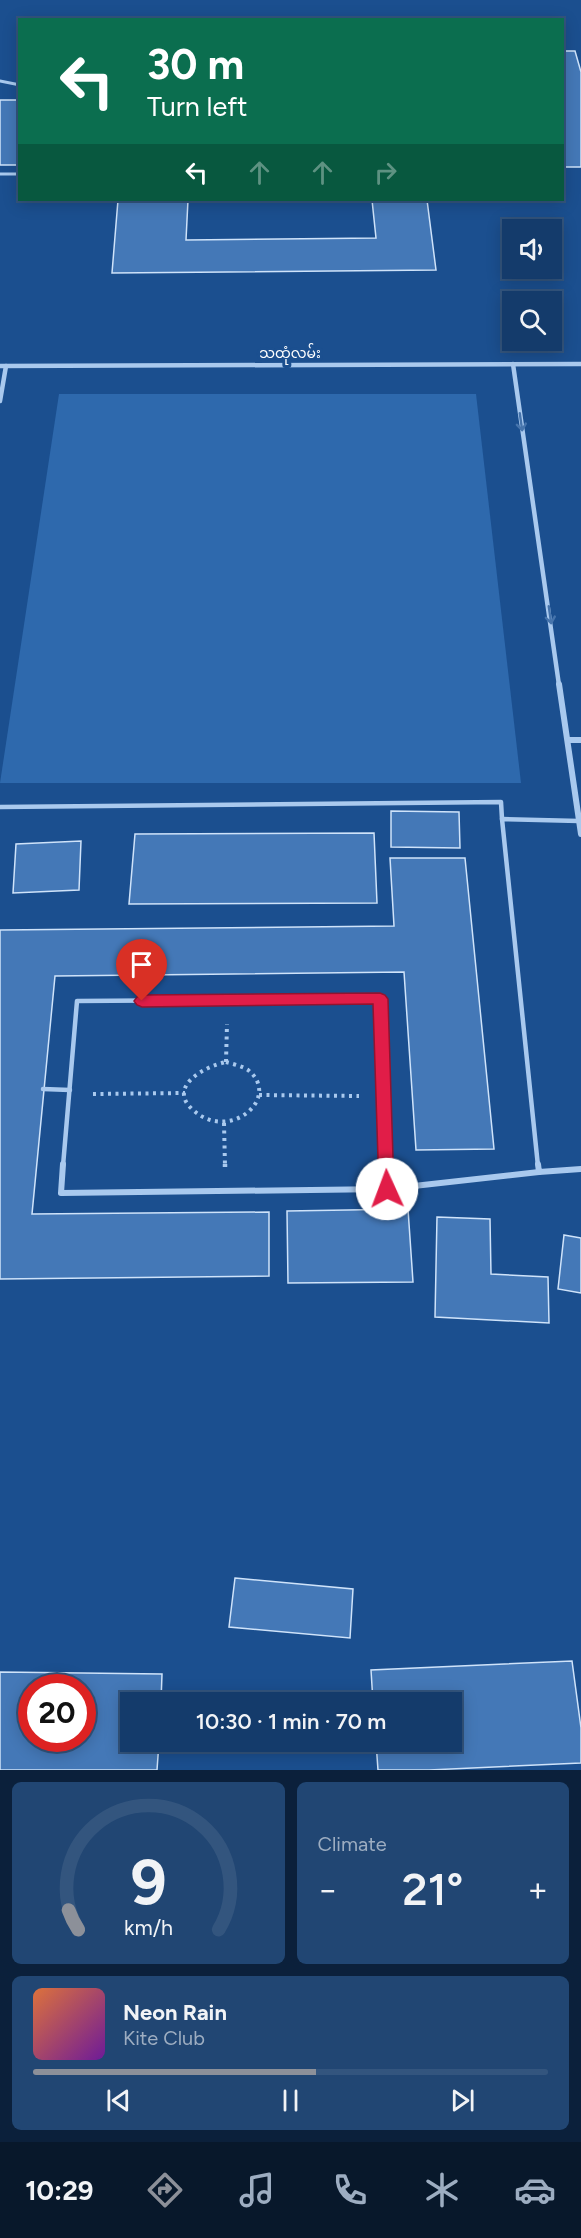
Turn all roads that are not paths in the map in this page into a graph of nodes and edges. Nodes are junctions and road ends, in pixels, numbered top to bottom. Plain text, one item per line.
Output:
1 (0, 81) edge
2 (18, 85) edge
3 (0, 174) edge
4 (18, 174) edge
5 (513, 364) junction
6 (581, 364) edge
7 (3, 366) edge
8 (0, 401) edge
9 (568, 740) junction
10 (581, 740) edge
11 (0, 807) edge
12 (502, 819) junction
13 (579, 821) junction
14 (581, 834) edge
15 (44, 1089) dead end
16 (69, 1093) junction
17 (581, 1169) edge
18 (539, 1172) junction
19 (387, 1189) junction

1 - 2 lane
3 - 4 lane
5 - 6 street, သထုံလမ်း
5 - 7 street, သထုံလမ်း
5 -> 9 street
7 - 8 street
9 - 10 street
9 - 13 street
11 - 12 lane
12 - 13 lane
12 - 18 lane
13 - 14 street
15 - 16 lane
16 - 19 lane
16 - 19 lane
17 - 18 lane
18 - 19 lane

